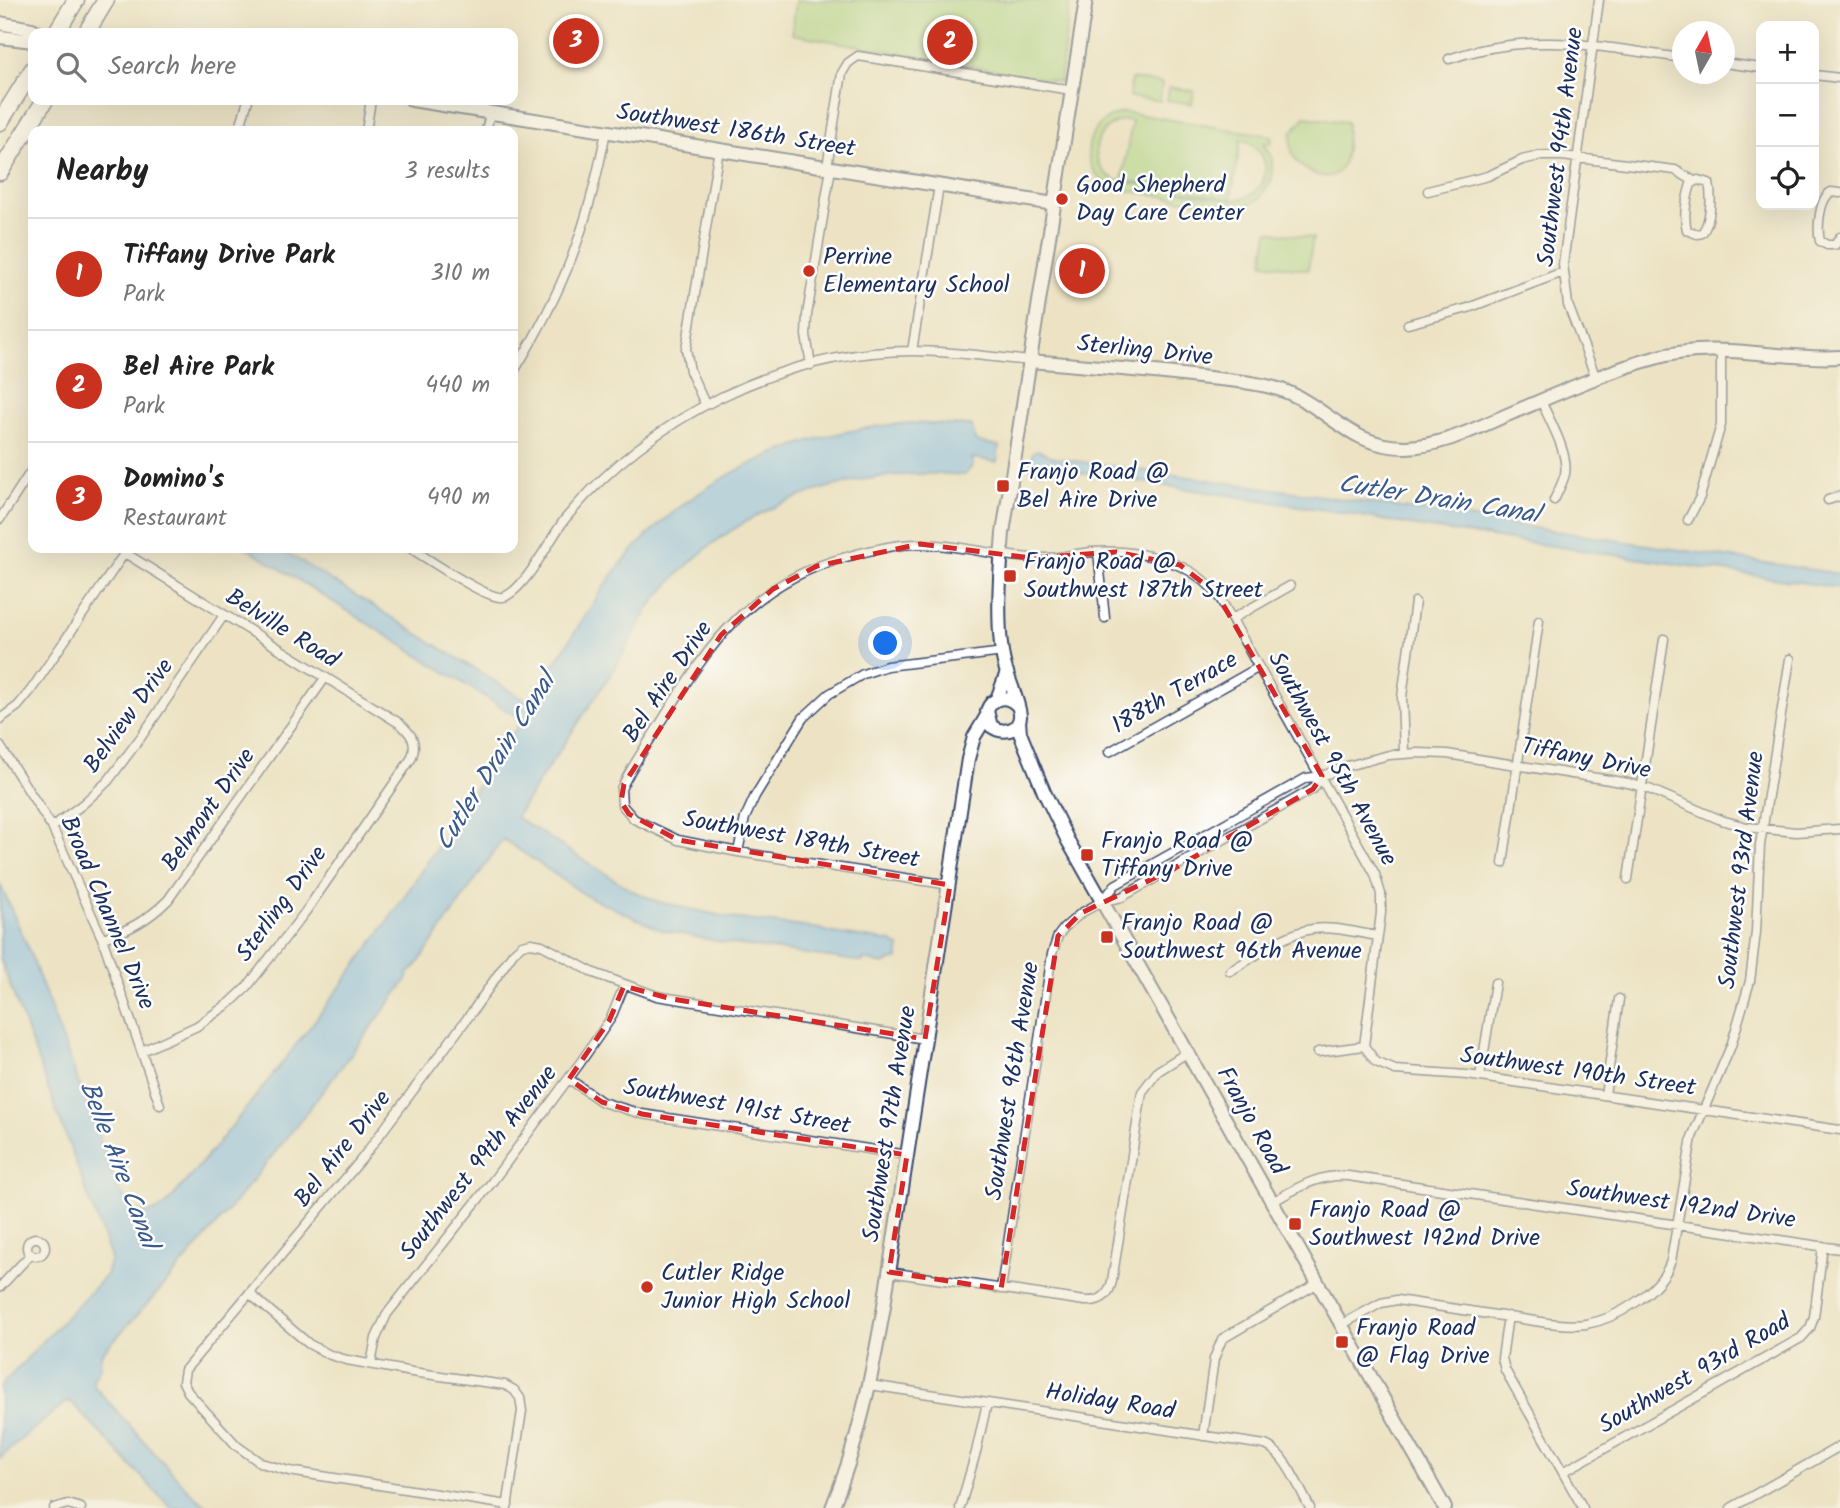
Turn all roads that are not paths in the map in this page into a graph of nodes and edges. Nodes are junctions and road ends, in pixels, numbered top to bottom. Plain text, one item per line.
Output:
1 (76, 0) edge
2 (106, 0) edge
3 (1086, 0) edge
4 (1599, 0) edge
5 (0, 23) edge
6 (28, 28) edge
7 (59, 28) edge
8 (89, 28) edge
9 (0, 37) edge
10 (28, 40) edge
11 (1592, 46) junction
12 (1672, 57) edge
13 (1449, 58) dead end
14 (1735, 64) edge
15 (1756, 67) edge
16 (1819, 76) edge
17 (28, 77) edge
18 (1840, 78) edge
19 (1071, 90) junction
20 (42, 105) edge
21 (247, 105) edge
22 (370, 105) edge
23 (442, 105) edge
24 (490, 113) junction
25 (0, 122) edge
26 (29, 126) edge
27 (240, 126) edge
28 (367, 126) edge
29 (487, 126) edge
30 (28, 127) edge
31 (606, 131) junction
32 (719, 149) junction
33 (1578, 158) junction
34 (829, 167) junction
35 (0, 172) edge
36 (1694, 181) junction
37 (939, 186) junction
38 (1428, 191) dead end
39 (1840, 193) edge
40 (1054, 204) junction
41 (1840, 237) edge
42 (1563, 272) junction
43 (1408, 324) dead end
44 (1721, 349) junction
45 (912, 351) junction
46 (1840, 357) edge
47 (1030, 361) junction
48 (518, 365) edge
49 (811, 365) junction
50 (1596, 378) junction
51 (1541, 401) junction
52 (705, 404) junction
53 (28, 476) edge
54 (1840, 496) edge
55 (1554, 500) dead end
56 (1828, 500) dead end
57 (0, 519) edge
58 (1688, 520) dead end
59 (1098, 552) junction
60 (125, 553) edge
61 (129, 553) edge
62 (418, 553) edge
63 (1001, 554) junction
64 (1290, 586) dead end
65 (1415, 602) dead end
66 (224, 615) junction
67 (1105, 618) dead end
68 (1232, 619) junction
69 (1539, 621) dead end
70 (1664, 639) dead end
71 (1004, 652) junction
72 (1790, 659) dead end
73 (1259, 667) junction
74 (1007, 672) junction
75 (325, 678) junction
76 (997, 699) junction
77 (1017, 705) junction
78 (986, 717) junction
79 (0, 719) edge
80 (1019, 721) junction
81 (1001, 731) junction
82 (415, 741) joint
83 (974, 743) junction
84 (0, 746) edge
85 (1027, 751) junction
86 (1109, 752) dead end
87 (1404, 753) junction
88 (1518, 765) junction
89 (1322, 776) junction
90 (1642, 786) junction
91 (620, 796) joint
92 (52, 827) junction
93 (1763, 829) junction
94 (1840, 829) edge
95 (738, 852) junction
96 (1503, 863) dead end
97 (1628, 879) dead end
98 (950, 885) junction
99 (1103, 901) junction
100 (1378, 936) junction
101 (102, 938) junction
102 (1230, 971) dead end
103 (1494, 983) dead end
104 (624, 986) junction
105 (1619, 999) dead end
106 (925, 1039) junction
107 (1364, 1046) junction
108 (142, 1051) junction
109 (1188, 1052) junction
110 (1318, 1052) dead end
111 (1480, 1077) junction
112 (569, 1079) junction
113 (1605, 1095) junction
114 (160, 1105) dead end
115 (1704, 1110) junction
116 (1840, 1130) edge
117 (907, 1155) junction
118 (1272, 1202) junction
119 (1677, 1224) junction
120 (1823, 1246) junction
121 (1840, 1249) edge
122 (31, 1254) dead end
123 (889, 1272) junction
124 (1318, 1283) junction
125 (0, 1287) edge
126 (1001, 1289) junction
127 (250, 1293) junction
128 (1508, 1316) junction
129 (1341, 1325) junction
130 (371, 1364) junction
131 (870, 1385) junction
132 (987, 1403) junction
133 (1203, 1436) junction
134 (1840, 1446) edge
135 (1563, 1472) junction
136 (508, 1506) edge
137 (54, 1508) edge
138 (81, 1508) edge
139 (832, 1508) edge
140 (960, 1508) edge
141 (1310, 1508) edge
142 (1445, 1508) edge
143 (1583, 1508) edge
144 (1731, 1508) edge

1 - 7 highway
2 - 8 highway
3 - 19 street
4 - 11 street, Southwest 94th Avenue
5 - 6 street
9 - 10 street
11 - 12 street
11 - 13 street
11 - 33 street, Southwest 94th Avenue
14 - 15 street
16 - 18 street
17 - 25 highway
19 - 34 street
19 - 40 street
20 - 26 highway
21 - 27 street
22 - 28 street
23 - 24 street, Southwest 186th Street
24 - 29 street
24 - 31 street, Southwest 186th Street
30 - 35 highway
31 - 32 street, Southwest 186th Street
31 - 48 street
32 - 34 street, Southwest 186th Street
32 - 52 street
33 - 36 street
33 - 38 street
33 - 42 street, Southwest 94th Avenue
34 - 37 street, Southwest 186th Street
34 - 49 street
36 - 36 street
37 - 40 street, Southwest 186th Street
37 - 45 street
39 - 41 street
40 - 47 street
42 - 43 street
42 - 50 street, Southwest 94th Avenue
44 - 46 street, Sterling Drive
44 - 50 street, Sterling Drive
44 - 58 street
45 - 47 street, Sterling Drive
45 - 49 street, Sterling Drive
47 - 51 street, Sterling Drive
47 - 63 street
49 - 52 street, Sterling Drive
50 - 51 street, Sterling Drive
51 - 55 street
52 - 62 street, Sterling Drive
53 - 57 street
54 - 56 street
59 - 63 street, Bel Aire Drive
59 - 67 street
59 - 68 street, Southwest 95th Avenue
60 - 79 street
61 - 66 street, Belville Road
63 - 71 street
63 - 91 street, Bel Aire Drive
64 - 68 street
65 - 87 street
66 - 75 street, Belville Road
66 - 92 street, Belview Drive
68 - 73 street, Southwest 95th Avenue
69 - 88 street
70 - 90 street
71 - 74 street
71 - 95 street
72 - 93 street, Southwest 93rd Avenue
73 - 86 street, 188th Terrace
73 - 89 street, Southwest 95th Avenue
74 - 76 street
74 - 77 street
75 - 82 street, Belville Road
75 - 101 street, Belmont Drive
76 - 77 street
76 - 78 street
77 - 80 street
78 - 81 street
78 - 83 street, Southwest 97th Avenue
80 - 81 street
80 - 85 street, Franjo Road
81 - 83 street
81 - 85 street, Franjo Road
82 - 108 street, Sterling Drive
83 - 98 street, Southwest 97th Avenue
84 - 92 street, Broad Channel Drive
85 - 99 street, Franjo Road
87 - 88 street, Tiffany Drive
87 - 89 street, Tiffany Drive
88 - 90 street, Tiffany Drive
88 - 96 street
89 - 99 street, Tiffany Drive
89 - 99 street, Tiffany Drive
89 - 100 street, Southwest 95th Avenue
90 - 93 street, Tiffany Drive
90 - 97 street
91 - 95 street, Southwest 189th Street
92 - 101 street, Broad Channel Drive
93 - 94 street, Tiffany Drive
93 - 115 street, Southwest 93rd Avenue
95 - 98 street, Southwest 189th Street
98 - 106 street, Southwest 97th Avenue
99 - 109 street, Franjo Road
99 - 126 street, Southwest 96th Avenue
100 - 102 street
100 - 107 street, Southwest 95th Avenue
101 - 108 street, Broad Channel Drive
103 - 111 street
104 - 106 street
104 - 112 street, Southwest 99th Avenue
104 - 127 street, Bel Aire Drive
105 - 113 street
106 - 117 street, Southwest 97th Avenue
107 - 110 street
107 - 111 street, Southwest 190th Street
108 - 114 street, Broad Channel Drive
109 - 118 street, Franjo Road
109 - 126 street
111 - 113 street, Southwest 190th Street
112 - 117 street, Southwest 191st Street
112 - 130 street, Southwest 99th Avenue
113 - 115 street, Southwest 190th Street
115 - 116 street, Southwest 190th Street
115 - 119 street, Southwest 93rd Avenue
117 - 123 street, Southwest 97th Avenue
118 - 119 street, Southwest 192nd Drive
118 - 124 street, Franjo Road
119 - 120 street, Southwest 192nd Drive
119 - 128 street, Southwest 93rd Avenue
120 - 121 street, Southwest 192nd Drive
120 - 135 street, Southwest 93rd Road
122 - 125 street
123 - 126 street
123 - 131 street, Southwest 97th Avenue
124 - 129 street, Franjo Road
124 - 133 street
127 - 130 street
127 - 136 street, Bel Aire Drive
128 - 129 street
128 - 135 street
129 - 142 street, Franjo Road
130 - 136 street
131 - 132 street, Holiday Road
131 - 139 street, Southwest 97th Avenue
132 - 133 street, Holiday Road
132 - 140 street
133 - 141 street, Holiday Road
134 - 144 street
135 - 143 street
137 - 138 street

